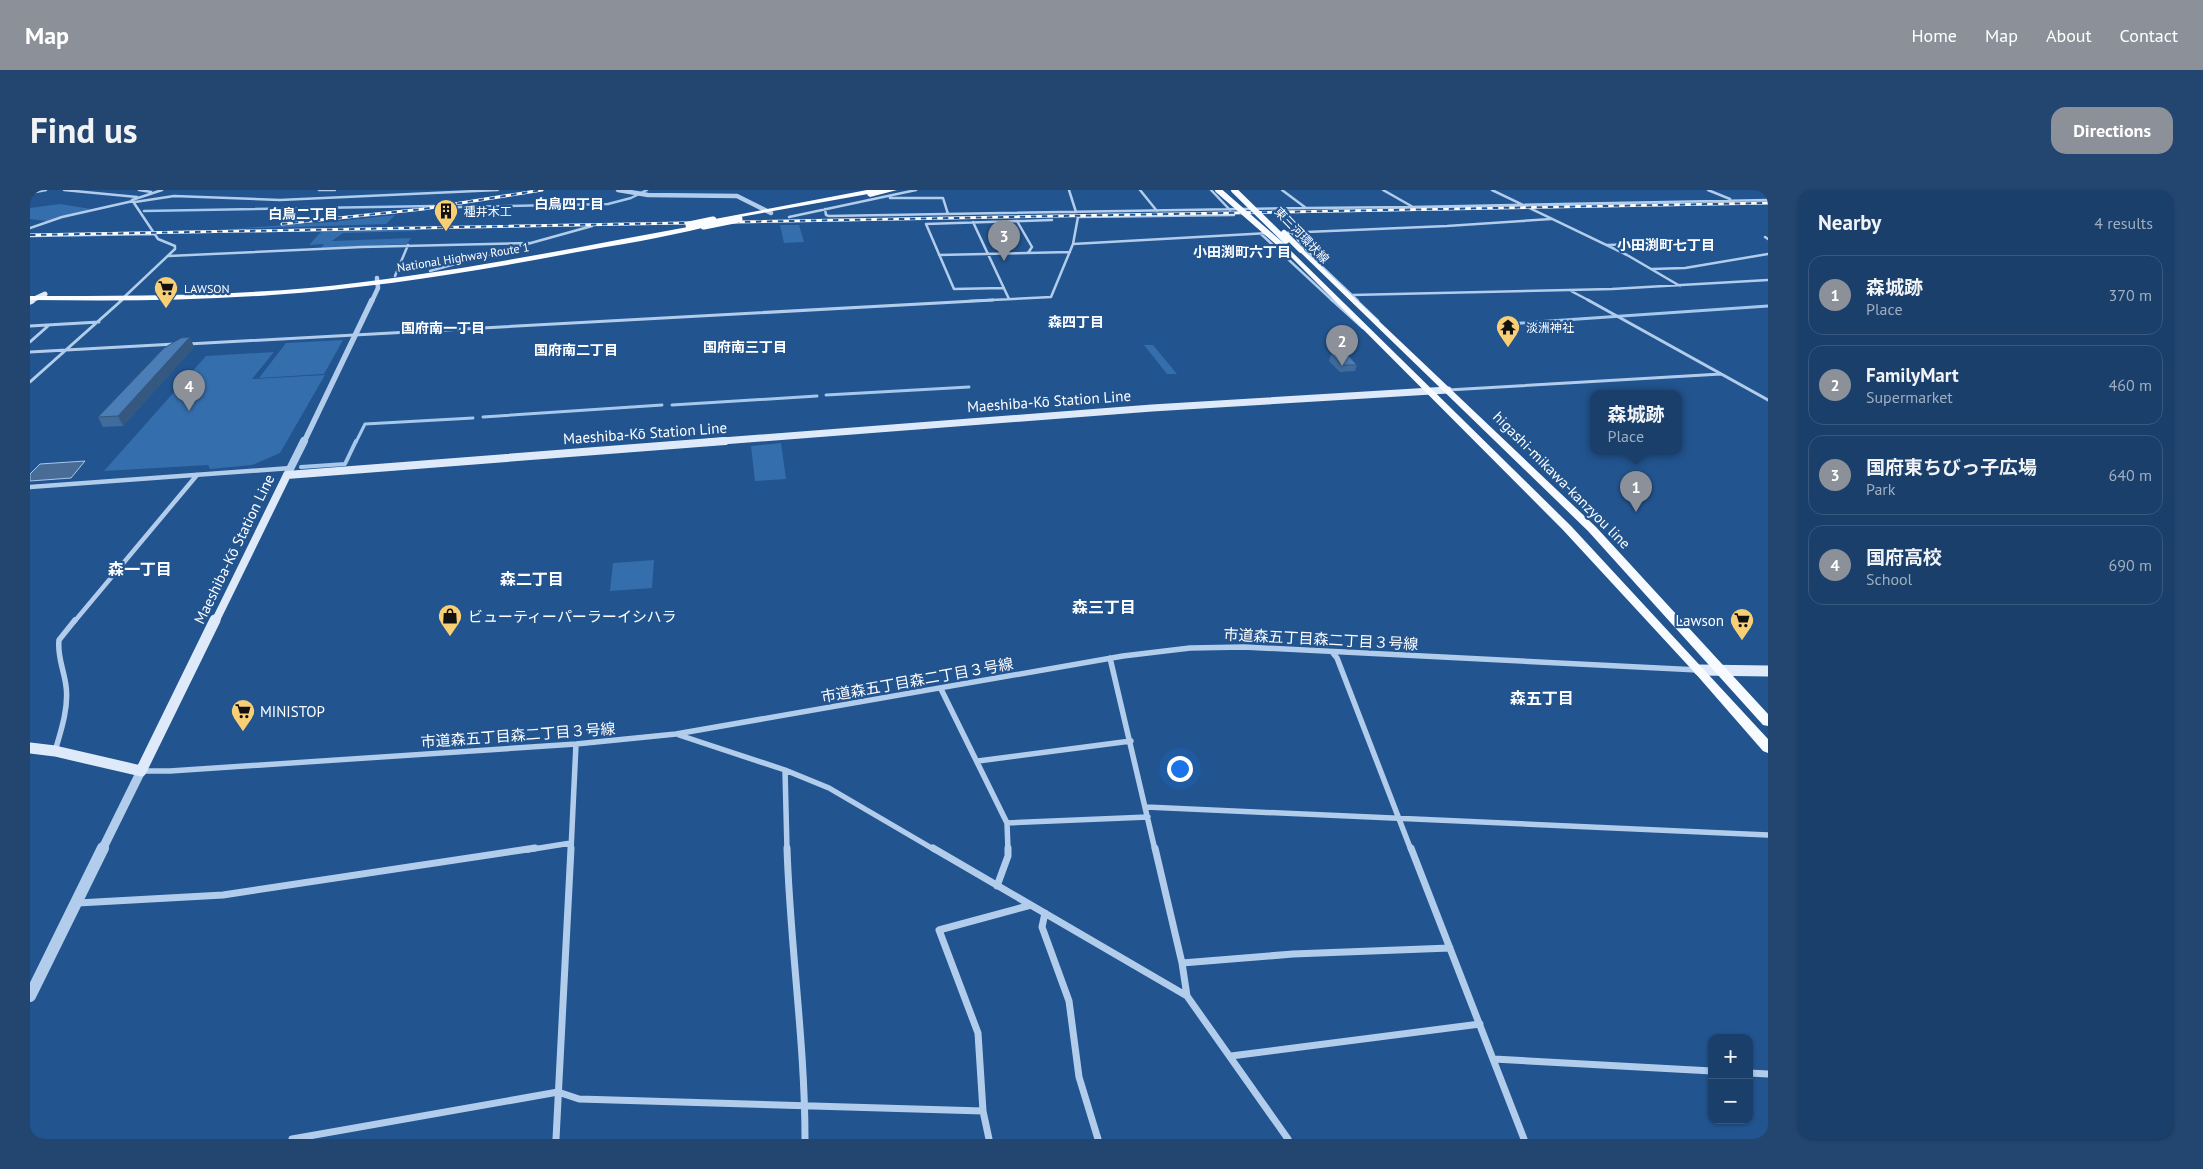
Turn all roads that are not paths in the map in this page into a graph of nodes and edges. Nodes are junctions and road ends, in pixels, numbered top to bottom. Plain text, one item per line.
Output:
1 (46, 190) edge
2 (64, 190) edge
3 (92, 190) edge
4 (139, 190) edge
5 (162, 190) edge
6 (319, 190) edge
7 (333, 190) edge
8 (411, 190) edge
9 (498, 190) edge
10 (618, 190) edge
11 (877, 190) edge
12 (894, 190) edge
13 (916, 190) edge
14 (1069, 190) edge
15 (1140, 190) edge
16 (1211, 190) edge
17 (1218, 190) edge
18 (1234, 190) edge
19 (1242, 190) edge
20 (1282, 190) edge
21 (1383, 190) edge
22 (1492, 190) edge
23 (1708, 190) edge
24 (87, 191) junction
25 (154, 192) junction
26 (30, 194) edge
27 (410, 194) junction
28 (137, 197) junction
29 (329, 198) junction
30 (881, 198) junction
31 (1733, 200) junction
32 (1768, 200) edge
33 (134, 201) junction
34 (1522, 204) junction
35 (1413, 207) junction
36 (1306, 208) junction
37 (825, 209) junction
38 (1230, 210) junction
39 (1157, 211) junction
40 (769, 212) junction
41 (1076, 212) junction
42 (948, 214) junction
43 (1234, 215) dead end
44 (789, 217) dead end
45 (1551, 219) junction
46 (1052, 220) dead end
47 (1016, 221) junction
48 (974, 222) junction
49 (592, 226) dead end
50 (30, 228) edge
51 (1291, 232) junction
52 (154, 234) junction
53 (1261, 234) junction
54 (30, 236) edge
55 (529, 243) junction
56 (1671, 243) dead end
57 (1073, 244) junction
58 (408, 245) junction
59 (1606, 245) junction
60 (1294, 250) junction
61 (1070, 252) junction
62 (1028, 253) junction
63 (988, 254) junction
64 (1768, 254) edge
65 (938, 255) junction
66 (169, 256) junction
67 (1651, 269) junction
68 (430, 271) junction
69 (1318, 275) junction
70 (395, 276) junction
71 (377, 280) junction
72 (1768, 280) edge
73 (1680, 286) junction
74 (1004, 288) junction
75 (1570, 290) junction
76 (1349, 295) junction
77 (125, 296) junction
78 (1335, 296) junction
79 (34, 297) edge
80 (1009, 299) junction
81 (99, 322) junction
82 (49, 325) junction
83 (30, 326) edge
84 (1369, 332) junction
85 (356, 335) junction
86 (30, 342) edge
87 (66, 350) junction
88 (30, 352) edge
89 (1721, 374) junction
90 (30, 382) edge
91 (1448, 390) junction
92 (1430, 391) junction
93 (1768, 400) edge
94 (289, 471) junction
95 (197, 475) junction
96 (30, 487) edge
97 (1332, 652) junction
98 (1110, 658) junction
99 (1699, 670) junction
100 (1721, 670) junction
101 (1768, 671) edge
102 (941, 689) junction
103 (1768, 722) edge
104 (676, 734) junction
105 (1130, 741) junction
106 (576, 744) junction
107 (30, 748) edge
108 (1768, 748) edge
109 (55, 751) junction
110 (978, 761) junction
111 (785, 770) junction
112 (141, 771) junction
113 (1146, 806) junction
114 (1148, 817) junction
115 (1398, 817) junction
116 (1007, 823) junction
117 (1768, 835) edge
118 (571, 843) junction
119 (997, 886) junction
120 (75, 903) junction
121 (1031, 905) junction
122 (1045, 913) junction
123 (1450, 948) junction
124 (1182, 963) junction
125 (30, 996) edge
126 (1187, 996) junction
127 (1480, 1024) junction
128 (1231, 1056) junction
129 (1494, 1059) junction
130 (1708, 1071) edge
131 (1753, 1073) edge
132 (1768, 1074) edge
133 (558, 1092) junction
134 (805, 1105) junction
135 (983, 1111) junction
136 (292, 1139) edge
137 (556, 1139) edge
138 (805, 1139) edge
139 (989, 1139) edge
140 (1098, 1139) edge
141 (1288, 1139) edge
142 (1524, 1139) edge

1 - 26 street
2 - 24 street
3 - 24 street
4 - 25 street
5 - 25 street
6 - 7 street
7 - 29 street
8 - 27 street
9 - 27 street
10 - 40 street
11 - 40 highway, National Highway Route 1
12 - 40 highway, National Highway Route 1
13 - 30 street
14 - 41 street
15 - 39 street
16 - 38 street
17 - 60 main road, 東三河環状線, bridge
18 - 60 main road, higashi-mikawa-kanzyou line, bridge
19 - 60 main road, 東三河環状線, bridge
20 - 36 street
21 - 35 street
22 - 34 street
23 - 31 street
24 - 28 street
25 - 28 street
27 - 29 street
28 - 33 street
29 - 33 street
30 - 37 street
30 - 42 street
31 - 32 street
31 - 34 street
33 - 50 street
33 - 52 street
34 - 35 street
34 - 45 street
35 - 36 street
36 - 38 street
37 - 42 street
37 - 44 street
38 - 39 street
39 - 41 street
40 - 68 highway, National Highway Route 1, bridge
40 - 71 highway, National Highway Route 1, bridge
41 - 42 street
43 - 57 street
45 - 51 street
45 - 59 street
46 - 47 street
47 - 48 street
47 - 62 street
48 - 63 street
48 - 65 street
49 - 55 street
51 - 53 street
51 - 76 street
52 - 54 street
52 - 66 street
53 - 57 street
53 - 84 street
55 - 58 street
55 - 68 street
56 - 59 street
57 - 61 street
58 - 66 street
58 - 70 street
59 - 67 street
60 - 69 main road, higashi-mikawa-kanzyou line
60 - 76 main road, 東三河環状線
60 - 78 main road, higashi-mikawa-kanzyou line
61 - 62 street
61 - 80 street
62 - 63 street
63 - 65 street
63 - 74 street
64 - 67 street
65 - 74 street
66 - 77 street
67 - 73 street
68 - 70 highway, National Highway Route 1
69 - 76 main road, higashi-mikawa-kanzyou line
69 - 78 main road, higashi-mikawa-kanzyou line
70 - 71 highway, National Highway Route 1
71 - 77 highway, National Highway Route 1
71 - 85 street
72 - 73 street
73 - 75 street
74 - 80 street
75 - 76 street
75 - 89 street
76 - 91 main road, higashi-mikawa-kanzyou line
77 - 79 highway, National Highway Route 1
77 - 81 street
78 - 84 main road, higashi-mikawa-kanzyou line
80 - 85 street
81 - 82 street
81 - 87 street
82 - 83 street
82 - 86 street
84 - 92 main road, higashi-mikawa-kanzyou line
85 - 87 street
85 - 94 street
87 - 88 street
87 - 90 street
89 - 91 street
89 - 93 street
91 - 92 main road, Maeshiba-Kō Station Line
91 - 100 main road, higashi-mikawa-kanzyou line
92 - 94 main road, Maeshiba-Kō Station Line
92 - 99 main road, higashi-mikawa-kanzyou line
94 - 95 street
94 - 112 main road, Maeshiba-Kō Station Line
95 - 96 street
95 - 109 street
97 - 98 street, 市道森五丁目森二丁目３号線
97 - 99 street, 市道森五丁目森二丁目３号線
97 - 115 street
98 - 102 street, 市道森五丁目森二丁目３号線
98 - 105 street
99 - 100 main road
99 - 108 main road, higashi-mikawa-kanzyou line
100 - 101 main road
100 - 103 main road, higashi-mikawa-kanzyou line
102 - 104 street, 市道森五丁目森二丁目３号線
102 - 110 street
104 - 106 street, 市道森五丁目森二丁目３号線
104 - 111 street
105 - 110 street
105 - 113 street
106 - 112 street, 市道森五丁目森二丁目３号線
106 - 118 street
107 - 109 main road
109 - 112 main road
110 - 116 street
111 - 119 street
111 - 134 street
112 - 120 street
113 - 114 street
113 - 115 street
114 - 116 street
114 - 124 street
115 - 117 street
115 - 123 street
116 - 119 street
118 - 120 street
118 - 133 street
119 - 121 street
120 - 125 street
121 - 122 street
121 - 135 street
122 - 126 street
122 - 140 street
123 - 124 street
123 - 127 street
124 - 126 street
126 - 128 street
127 - 128 street
127 - 129 street
128 - 141 street
129 - 130 street
129 - 142 street
131 - 132 street
133 - 134 street
133 - 136 street
133 - 137 street
134 - 135 street
134 - 138 street
135 - 139 street

